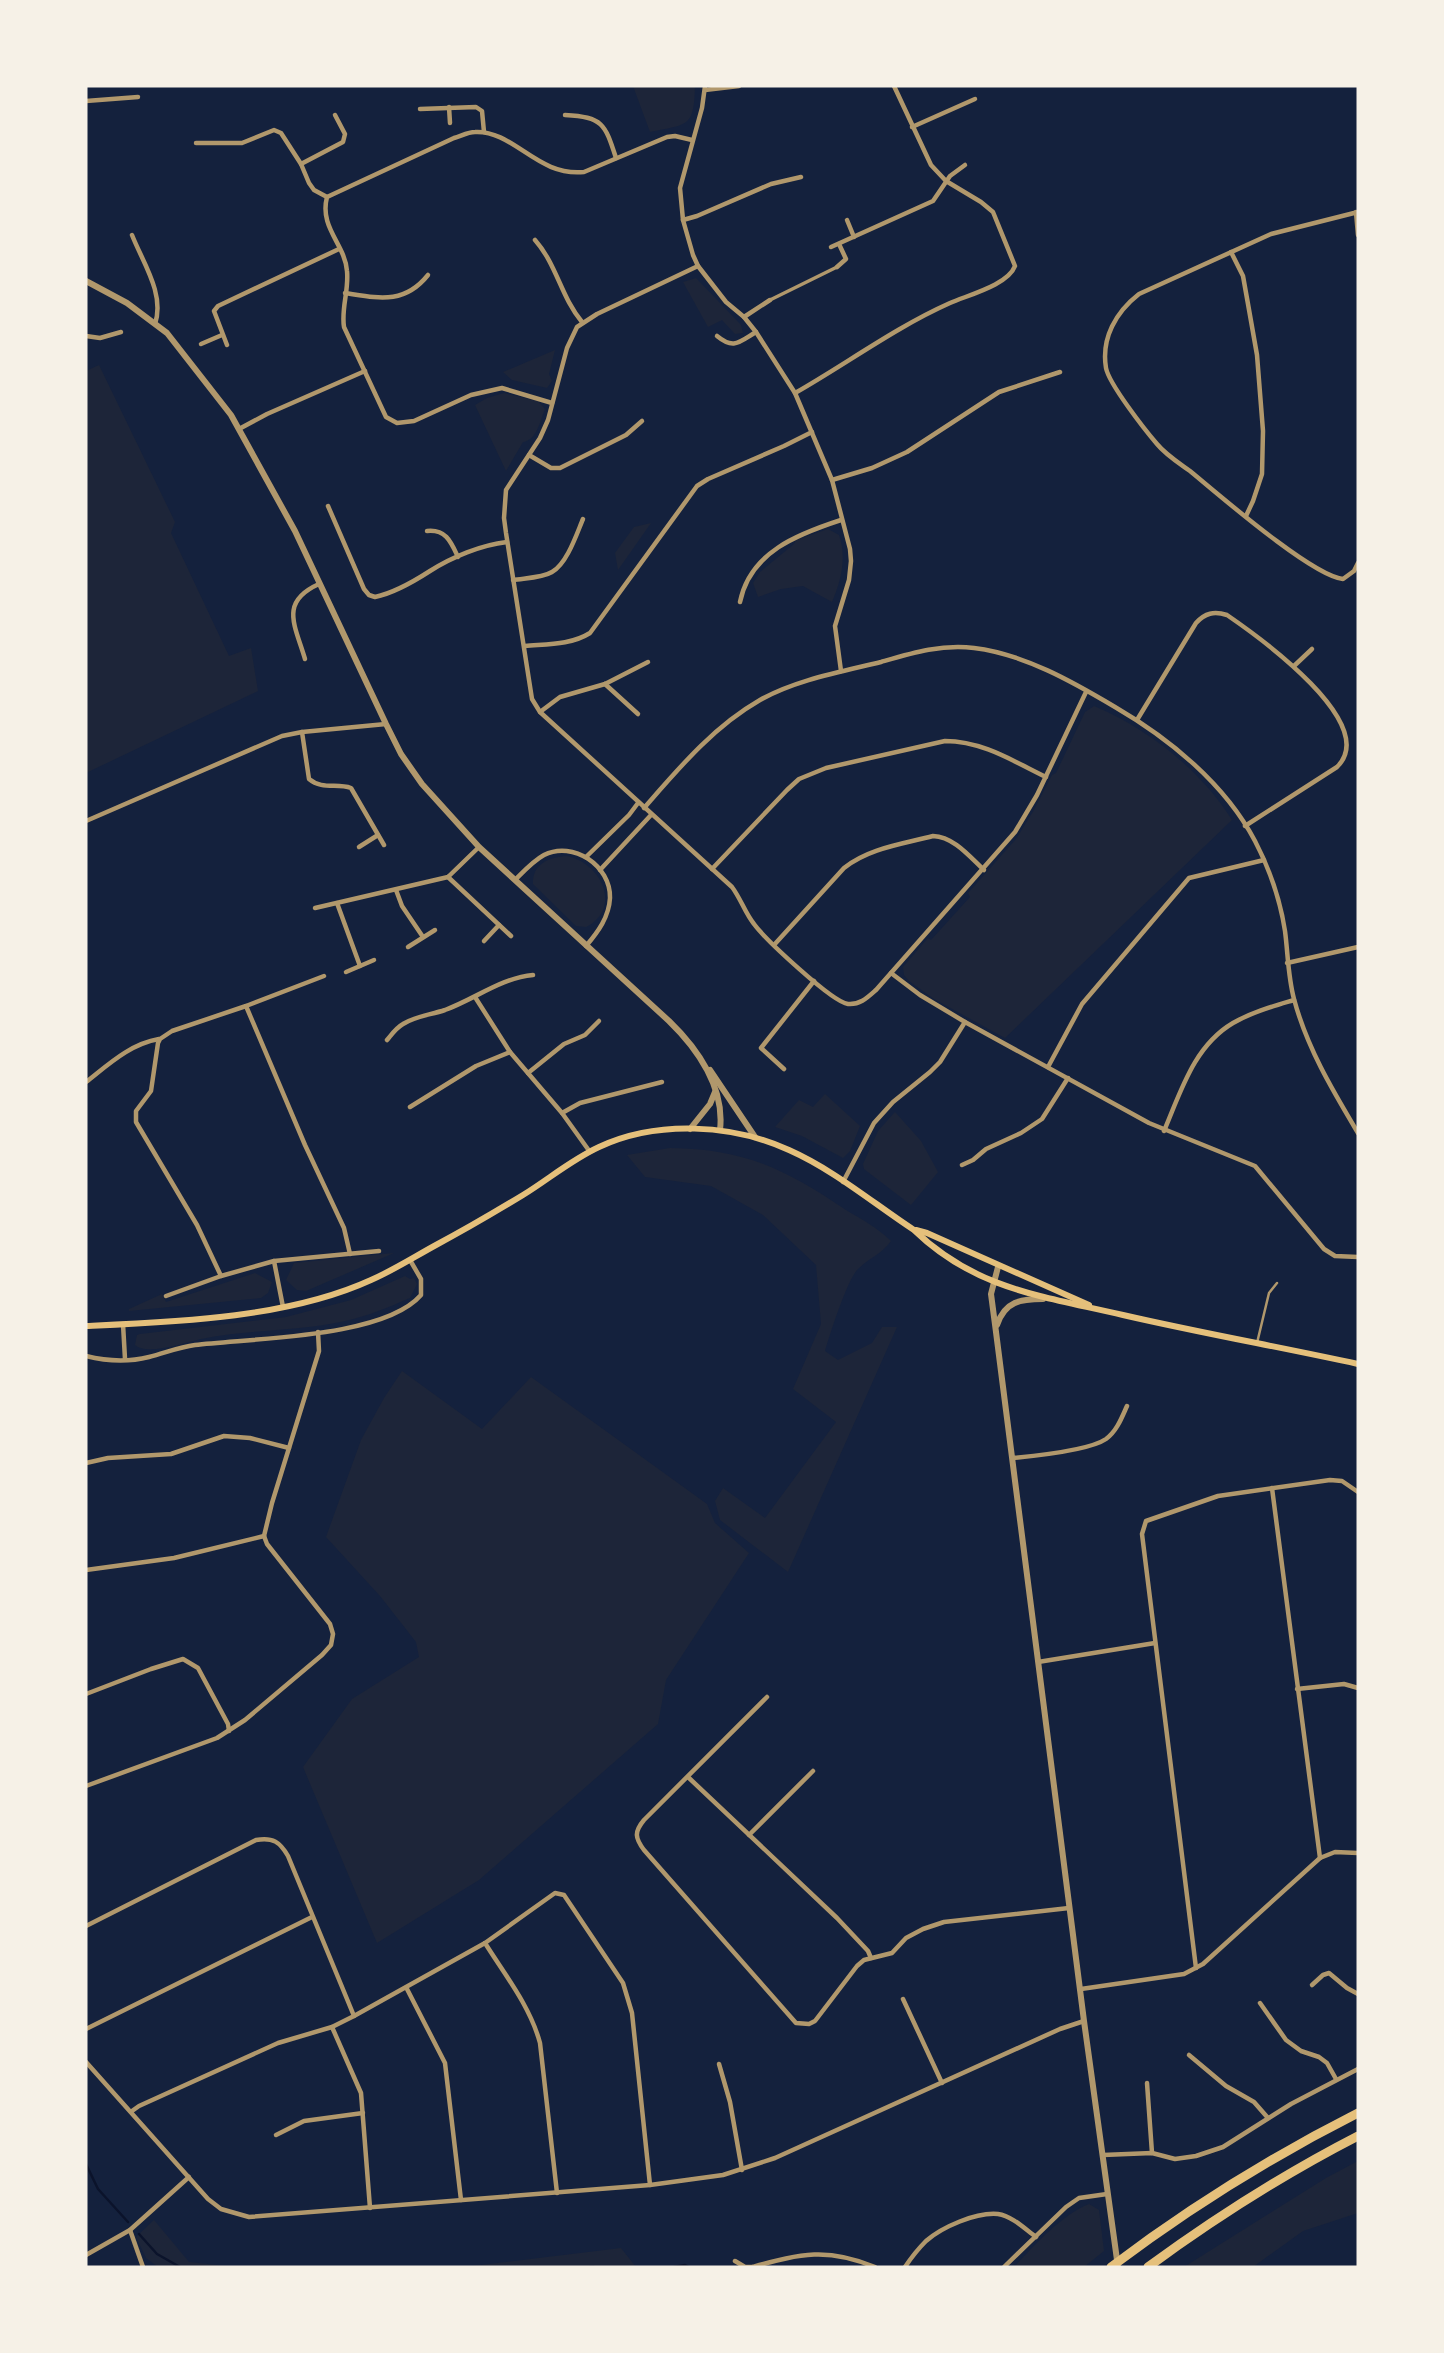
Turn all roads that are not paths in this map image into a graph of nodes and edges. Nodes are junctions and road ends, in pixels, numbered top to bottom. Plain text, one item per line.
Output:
1 (739, 86) edge
2 (894, 86) edge
3 (705, 88) edge
4 (138, 97) dead end
5 (975, 99) dead end
6 (86, 101) edge
7 (449, 107) junction
8 (420, 109) dead end
9 (335, 115) dead end
10 (565, 115) dead end
11 (450, 124) dead end
12 (912, 127) junction
13 (484, 132) junction
14 (692, 140) junction
15 (196, 144) dead end
16 (616, 158) junction
17 (301, 164) junction
18 (965, 165) dead end
19 (800, 177) dead end
20 (946, 181) junction
21 (327, 198) junction
22 (1357, 212) edge
23 (683, 220) junction
24 (846, 220) dead end
25 (132, 235) dead end
26 (1358, 235) edge
27 (854, 237) junction
28 (535, 240) dead end
29 (839, 244) junction
30 (831, 247) dead end
31 (339, 249) junction
32 (1231, 252) junction
33 (698, 266) junction
34 (837, 267) joint
35 (428, 275) dead end
36 (86, 281) edge
37 (345, 293) junction
38 (770, 300) joint
39 (744, 317) junction
40 (582, 322) junction
41 (155, 324) junction
42 (121, 331) dead end
43 (756, 332) junction
44 (222, 335) junction
45 (86, 336) edge
46 (717, 336) dead end
47 (201, 344) dead end
48 (228, 345) dead end
49 (365, 371) junction
50 (1060, 372) dead end
51 (795, 393) junction
52 (552, 402) junction
53 (642, 421) dead end
54 (239, 429) junction
55 (813, 431) junction
56 (529, 455) junction
57 (832, 480) junction
58 (328, 506) dead end
59 (1246, 516) junction
60 (583, 519) dead end
61 (841, 520) junction
62 (427, 531) dead end
63 (507, 542) junction
64 (458, 557) junction
65 (1358, 563) edge
66 (513, 580) junction
67 (319, 584) junction
68 (740, 602) dead end
69 (525, 646) junction
70 (1312, 649) dead end
71 (305, 659) dead end
72 (648, 662) dead end
73 (1294, 666) junction
74 (841, 671) junction
75 (605, 684) junction
76 (1086, 692) junction
77 (540, 712) junction
78 (638, 714) dead end
79 (1137, 720) junction
80 (386, 724) junction
81 (302, 732) junction
82 (1046, 777) junction
83 (638, 803) junction
84 (645, 808) junction
85 (651, 814) junction
86 (86, 821) edge
87 (1245, 826) junction
88 (378, 835) junction
89 (384, 845) dead end
90 (359, 847) dead end
91 (479, 847) junction
92 (586, 857) junction
93 (1264, 860) junction
94 (712, 869) junction
95 (600, 870) junction
96 (984, 870) junction
97 (448, 877) junction
98 (515, 881) junction
99 (396, 890) junction
100 (337, 903) junction
101 (315, 908) dead end
102 (499, 925) junction
103 (435, 930) dead end
104 (511, 936) dead end
105 (423, 937) junction
106 (484, 941) dead end
107 (774, 945) junction
108 (586, 946) junction
109 (408, 947) dead end
110 (1358, 947) edge
111 (374, 960) dead end
112 (1287, 962) junction
113 (360, 966) junction
114 (346, 972) dead end
115 (891, 973) junction
116 (533, 975) dead end
117 (324, 976) dead end
118 (814, 981) junction
119 (475, 998) junction
120 (1294, 1000) junction
121 (246, 1006) junction
122 (599, 1021) dead end
123 (965, 1022) junction
124 (160, 1039) junction
125 (387, 1040) dead end
126 (510, 1052) junction
127 (705, 1063) junction
128 (1048, 1067) junction
129 (784, 1069) dead end
130 (528, 1073) junction
131 (1068, 1078) junction
132 (86, 1082) edge
133 (662, 1082) dead end
134 (715, 1092) junction
135 (410, 1107) dead end
136 (562, 1113) junction
137 (690, 1129) junction
138 (720, 1130) junction
139 (1164, 1130) junction
140 (1358, 1133) edge
141 (755, 1137) junction
142 (590, 1152) junction
143 (962, 1165) dead end
144 (843, 1182) junction
145 (914, 1230) junction
146 (379, 1251) dead end
147 (350, 1254) junction
148 (1358, 1257) edge
149 (410, 1260) junction
150 (274, 1261) junction
151 (998, 1266) junction
152 (221, 1276) junction
153 (993, 1283) junction
154 (1277, 1283) dead end
155 (166, 1296) dead end
156 (1045, 1298) junction
157 (283, 1307) junction
158 (1097, 1309) junction
159 (123, 1324) junction
160 (86, 1326) edge
161 (318, 1332) junction
162 (996, 1332) junction
163 (1257, 1343) junction
164 (86, 1356) edge
165 (125, 1359) junction
166 (1358, 1364) edge
167 (1127, 1406) dead end
168 (289, 1448) junction
169 (1013, 1458) junction
170 (86, 1463) edge
171 (1272, 1488) junction
172 (1358, 1492) edge
173 (264, 1536) junction
174 (86, 1570) edge
175 (1155, 1643) junction
176 (1038, 1662) junction
177 (1358, 1688) edge
178 (1297, 1689) junction
179 (86, 1694) edge
180 (767, 1697) dead end
181 (229, 1731) junction
182 (813, 1771) dead end
183 (688, 1776) junction
184 (86, 1786) edge
185 (749, 1835) junction
186 (1358, 1853) edge
187 (1320, 1858) junction
188 (1069, 1908) junction
189 (312, 1917) junction
190 (86, 1926) edge
191 (485, 1943) junction
192 (872, 1958) junction
193 (1196, 1968) junction
194 (1312, 1985) dead end
195 (407, 1989) junction
196 (1081, 1989) junction
197 (1358, 1994) edge
198 (904, 1999) dead end
199 (1260, 2003) dead end
200 (354, 2017) junction
201 (1084, 2021) junction
202 (332, 2027) junction
203 (86, 2029) edge
204 (1189, 2055) dead end
205 (86, 2062) edge
206 (719, 2064) dead end
207 (1358, 2069) edge
208 (1337, 2079) junction
209 (943, 2083) junction
210 (1147, 2083) dead end
211 (132, 2111) junction
212 (363, 2113) junction
213 (1358, 2113) edge
214 (1268, 2118) junction
215 (276, 2135) dead end
216 (1358, 2136) edge
217 (1152, 2153) junction
218 (1103, 2155) junction
219 (743, 2170) junction
220 (189, 2177) junction
221 (650, 2185) junction
222 (557, 2193) junction
223 (1107, 2194) junction
224 (461, 2200) junction
225 (370, 2208) junction
226 (130, 2230) junction
227 (1036, 2237) junction
228 (86, 2255) edge
229 (735, 2261) dead end
230 (143, 2267) edge
231 (875, 2267) edge
232 (905, 2267) edge
233 (1004, 2267) edge
234 (1111, 2267) edge
235 (1118, 2267) edge
236 (1148, 2267) edge

1 - 3 street
2 - 12 street
3 - 14 street
4 - 6 street
5 - 12 street
7 - 8 street
7 - 11 street
7 - 13 street
9 - 17 street
10 - 16 street
12 - 20 street
13 - 16 street
13 - 21 street
14 - 16 street
14 - 23 street
15 - 17 street
17 - 21 street
18 - 20 street
19 - 23 street
20 - 27 street
20 - 51 street
21 - 31 street
22 - 26 street
22 - 32 street
23 - 33 street
24 - 27 street
25 - 41 street
27 - 29 street
28 - 40 street
29 - 30 street
29 - 34 street
31 - 37 street
31 - 44 street
32 - 59 street
32 - 59 street
33 - 39 street
33 - 40 street
34 - 38 street
35 - 37 street
36 - 41 street
37 - 49 street
38 - 39 street
39 - 43 street
40 - 52 street
41 - 54 street
42 - 45 street
43 - 46 street
43 - 51 street
44 - 47 street
44 - 48 street
49 - 52 street
49 - 54 street
50 - 57 street
51 - 55 street
52 - 56 street
53 - 56 street
54 - 67 street
55 - 57 street
55 - 69 street
56 - 63 street
57 - 61 street
58 - 64 street
59 - 65 street
60 - 66 street
61 - 68 street
61 - 74 street
62 - 64 street
63 - 64 street
63 - 66 street
66 - 69 street
67 - 71 street
67 - 80 street
69 - 77 street
70 - 73 street
72 - 75 street
73 - 79 street
73 - 87 street
74 - 76 street
74 - 84 street
75 - 77 street
75 - 78 street
76 - 79 street
76 - 82 street
77 - 83 street
79 - 87 street
80 - 81 street
80 - 91 street
81 - 86 street
81 - 88 street
82 - 94 street
82 - 96 street
83 - 84 street
83 - 92 street
84 - 85 street
85 - 94 street
85 - 95 street
87 - 93 street
88 - 89 street
88 - 90 street
91 - 97 street
91 - 98 street
92 - 95 street
92 - 98 street
93 - 112 street
93 - 128 street
94 - 107 street
95 - 108 street
96 - 107 street
96 - 115 street
97 - 99 street
97 - 102 street
98 - 108 street
99 - 100 street
99 - 105 street
100 - 101 street
100 - 113 street
102 - 104 street
102 - 106 street
103 - 105 street
105 - 109 street
107 - 118 street
108 - 127 street
110 - 112 street
111 - 113 street
112 - 120 street
113 - 114 street
115 - 118 street
115 - 123 street
116 - 119 street
117 - 121 street
118 - 129 street
119 - 125 street
119 - 126 street
120 - 139 street
120 - 140 street
121 - 124 street
121 - 147 street
122 - 130 street
123 - 128 street
123 - 144 street
124 - 132 street
124 - 152 street
126 - 130 street
126 - 135 street
127 - 134 street
127 - 141 street
128 - 131 street
130 - 136 street
131 - 139 street
131 - 143 street
133 - 136 street
134 - 137 street
134 - 138 street
136 - 142 street
137 - 138 main road
137 - 142 main road
138 - 141 main road
139 - 148 street
141 - 144 main road
142 - 149 main road
144 - 145 main road
145 - 151 main road
145 - 153 main road
146 - 147 street
147 - 150 street
149 - 157 main road
149 - 161 street
150 - 152 street
150 - 157 street
151 - 153 street
151 - 158 main road
152 - 155 street
153 - 156 main road
153 - 162 street
154 - 163 lane
156 - 158 main road
156 - 162 street
157 - 159 main road
158 - 163 main road
159 - 160 main road
159 - 165 street
161 - 165 street
161 - 168 street
162 - 169 street
163 - 166 main road
164 - 165 street
167 - 169 street
168 - 170 street
168 - 173 street
169 - 176 street
171 - 172 street
171 - 175 street
171 - 178 street
173 - 174 street
173 - 181 street
175 - 176 street
175 - 193 street
176 - 188 street
177 - 178 street
178 - 187 street
179 - 181 street
180 - 183 street
181 - 184 street
182 - 185 street
183 - 185 street
183 - 192 street
185 - 192 street
186 - 187 street
187 - 193 street
188 - 192 street
188 - 196 street
189 - 190 street
189 - 200 street
189 - 203 street
191 - 195 street
191 - 221 street
191 - 222 street
193 - 196 street
194 - 197 street
195 - 200 street
195 - 224 street
196 - 201 street
198 - 209 street
199 - 208 street
200 - 202 street
201 - 209 street
201 - 218 street
202 - 211 street
202 - 212 street
204 - 214 street
205 - 211 street
206 - 219 street
207 - 208 street
208 - 214 street
209 - 219 street
210 - 217 street
211 - 220 street
212 - 215 street
212 - 225 street
213 - 234 highway
214 - 217 street
216 - 236 highway
217 - 218 street
218 - 223 street
219 - 221 street
220 - 225 street
220 - 226 street
221 - 222 street
222 - 224 street
223 - 227 street
223 - 235 street
224 - 225 street
226 - 228 street
226 - 230 street
227 - 232 street
227 - 233 street
229 - 231 street

